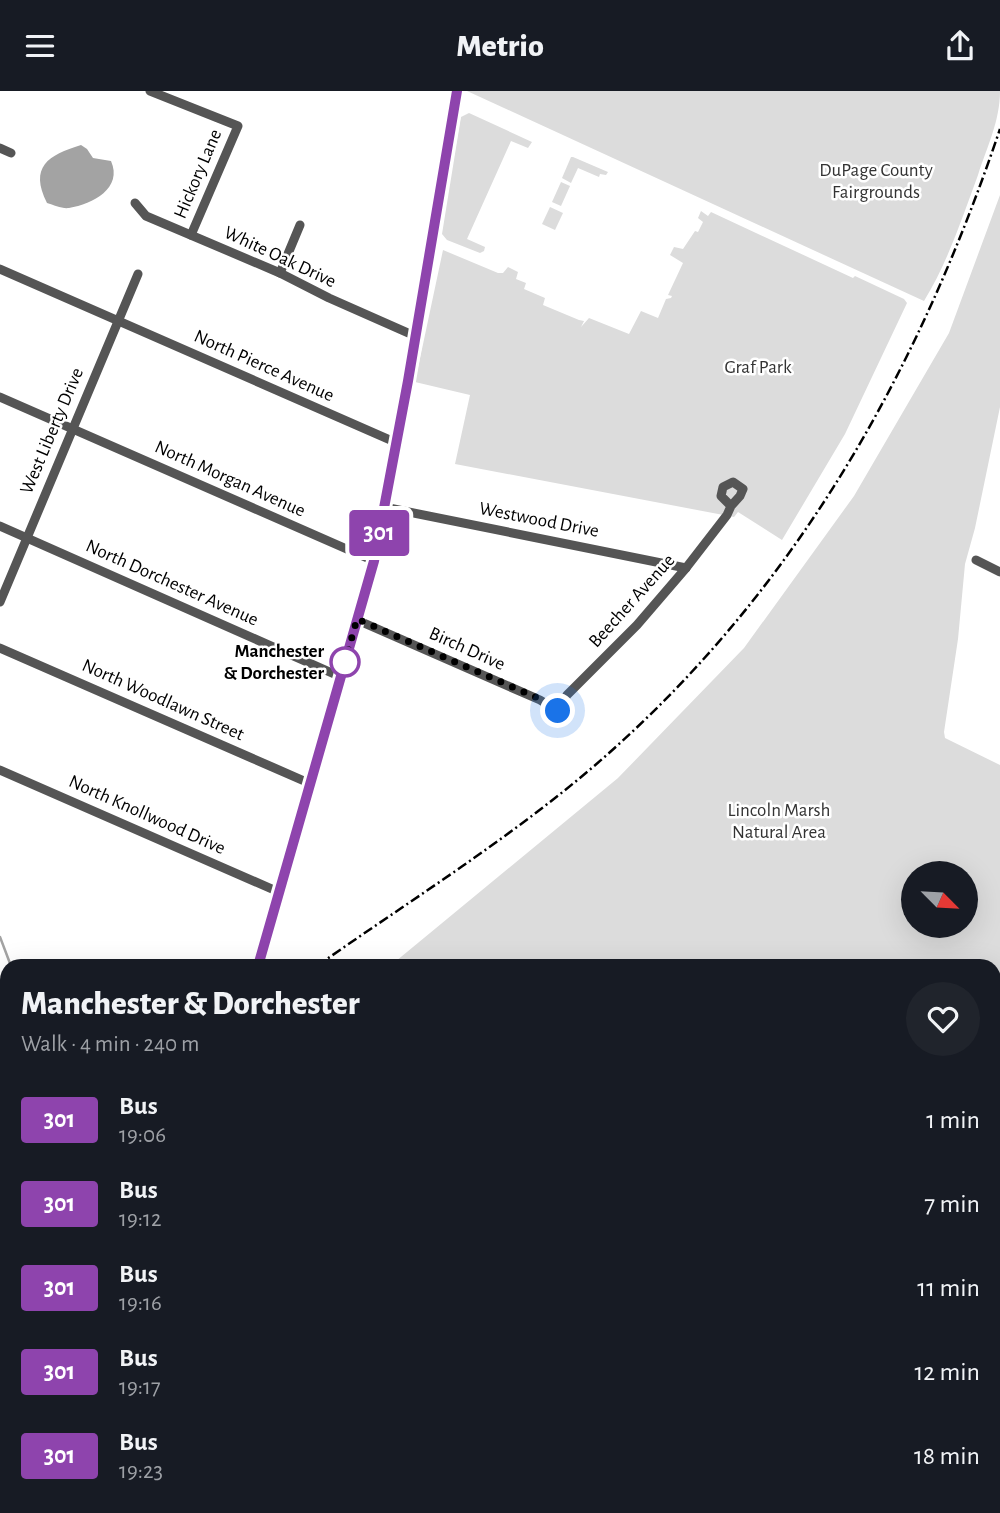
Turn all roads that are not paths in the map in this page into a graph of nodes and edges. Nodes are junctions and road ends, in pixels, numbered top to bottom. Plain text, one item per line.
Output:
1 (149, 91) edge
2 (457, 91) edge
3 (0, 148) edge
4 (11, 153) dead end
5 (135, 203) dead end
6 (300, 225) dead end
7 (191, 235) junction
8 (0, 269) edge
9 (280, 273) junction
10 (138, 274) dead end
11 (118, 320) junction
12 (415, 336) junction
13 (0, 397) edge
14 (72, 429) junction
15 (397, 443) junction
16 (384, 507) junction
17 (729, 510) dead end
18 (0, 526) edge
19 (27, 538) junction
20 (976, 560) dead end
21 (374, 561) junction
22 (687, 568) junction
23 (1000, 572) edge
24 (0, 602) edge
25 (357, 619) junction
26 (0, 648) edge
27 (341, 677) junction
28 (560, 708) joint
29 (0, 770) edge
30 (311, 784) junction
31 (281, 893) junction
32 (260, 959) edge

1 - 7 street, Hickory Lane
2 - 12 street
3 - 4 street
5 - 7 street, White Oak Drive
6 - 9 street
7 - 9 street, White Oak Drive
8 - 11 street, North Pierce Avenue
9 - 12 street, White Oak Drive
10 - 11 street, West Liberty Drive
11 - 14 street, West Liberty Drive
11 - 15 street, North Pierce Avenue
12 - 15 street
13 - 14 street, North Morgan Avenue
14 - 19 street, West Liberty Drive
14 - 21 street, North Morgan Avenue
15 - 16 street
16 - 21 street
16 - 22 street, Westwood Drive
17 - 22 street, Beecher Avenue
18 - 19 street, North Dorchester Avenue
19 - 24 street, West Liberty Drive
19 - 27 street, North Dorchester Avenue
20 - 23 street
21 - 25 street
22 - 28 street, Beecher Avenue
25 - 27 street
25 - 28 street, Birch Drive
26 - 30 street, North Woodlawn Street
27 - 30 street
29 - 31 street, North Knollwood Drive
30 - 31 street
31 - 32 street

